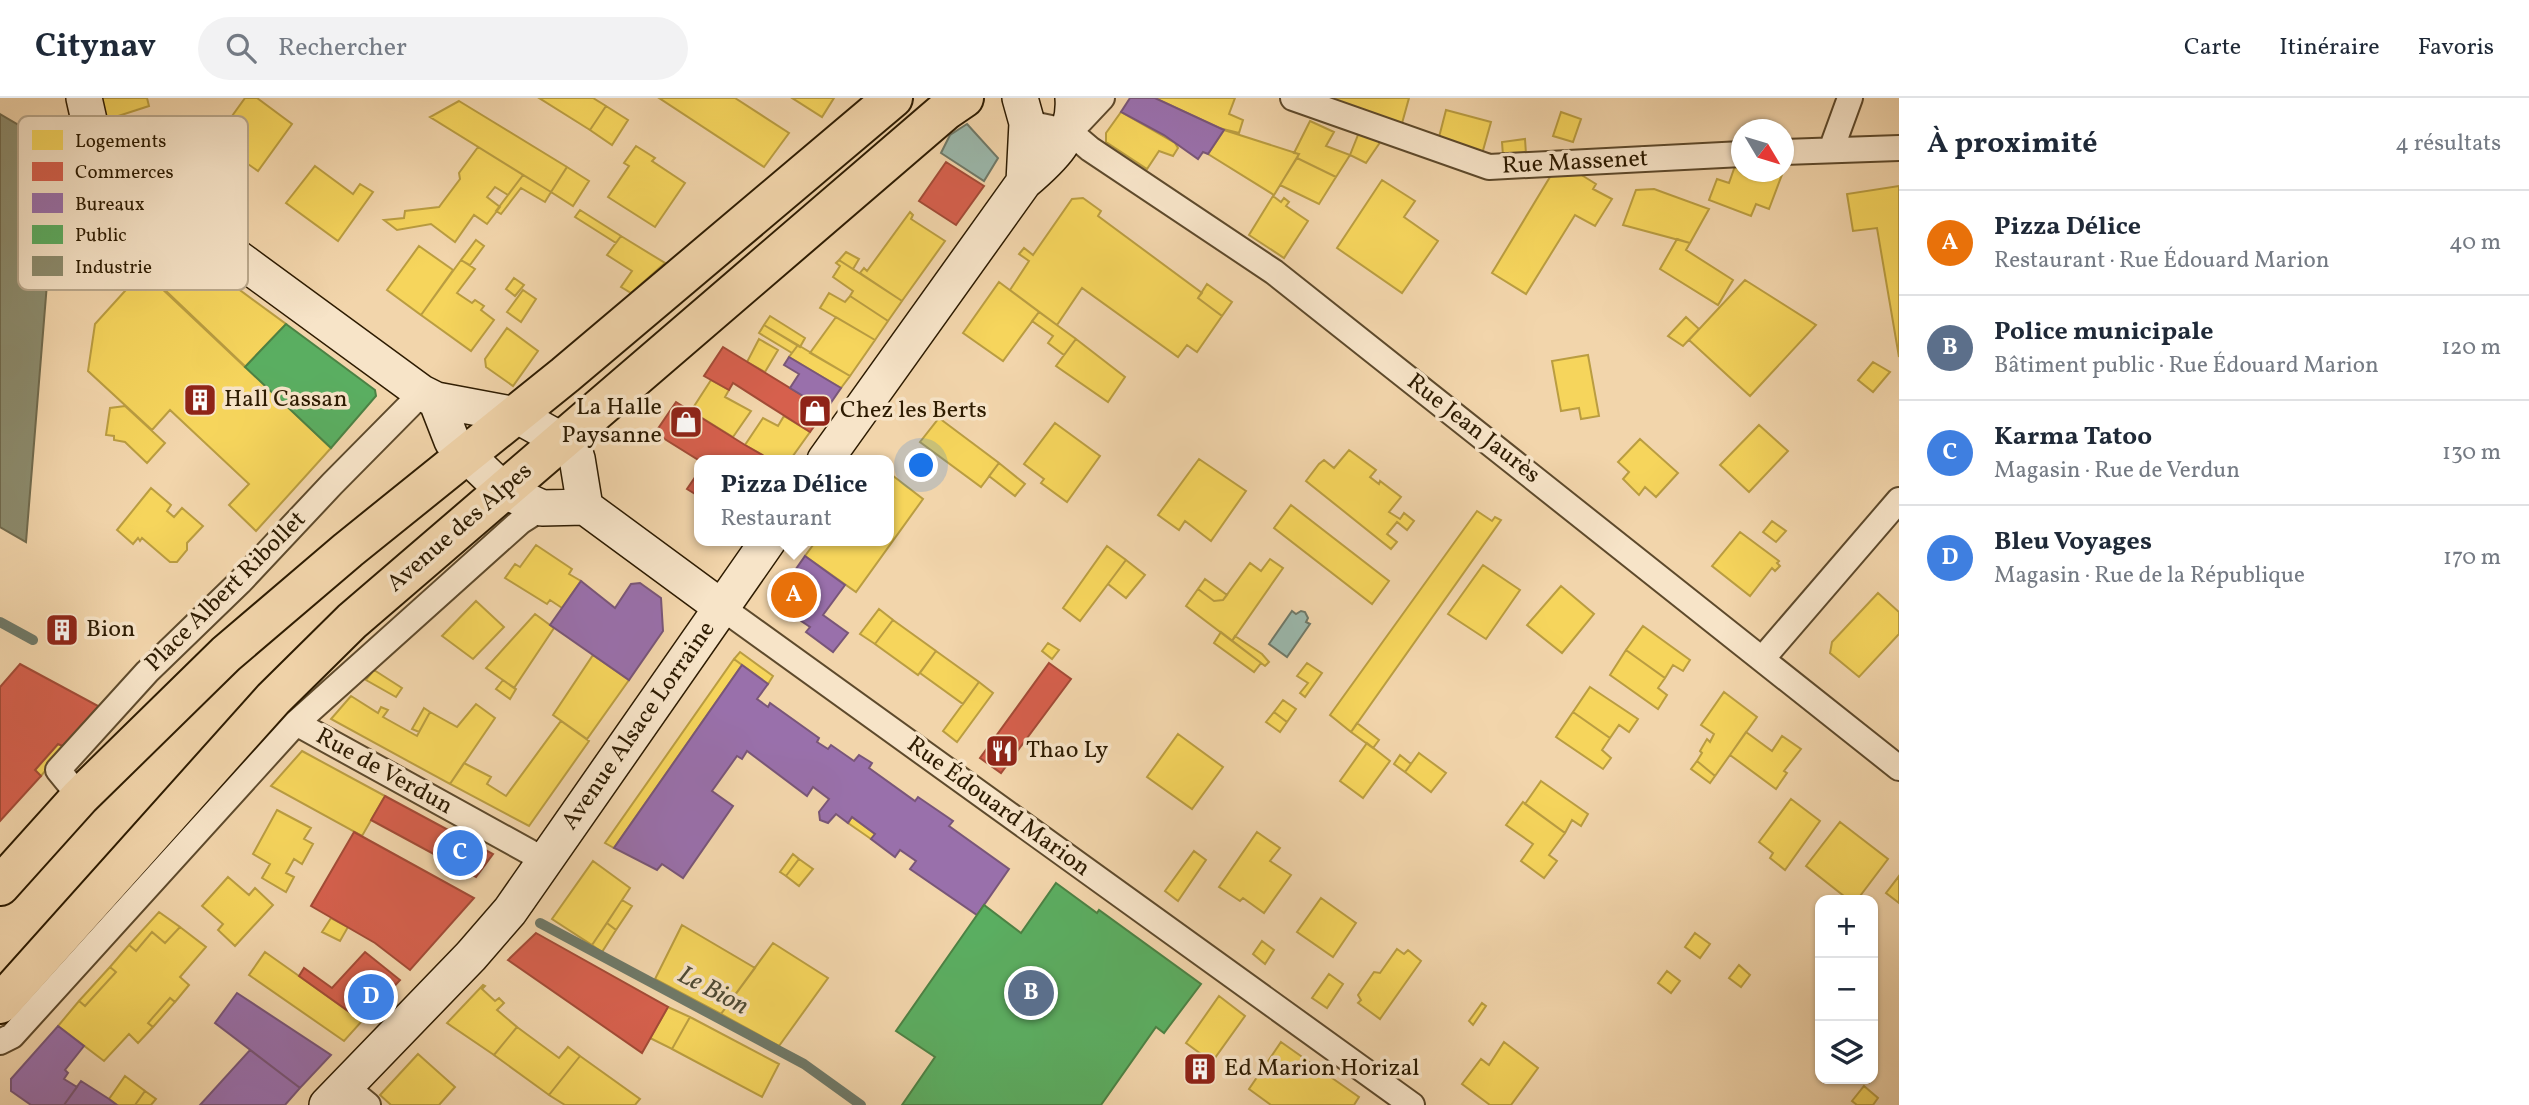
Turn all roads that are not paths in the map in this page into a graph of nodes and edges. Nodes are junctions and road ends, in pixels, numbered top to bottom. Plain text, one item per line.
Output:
1 (84, 98) edge
2 (893, 98) edge
3 (964, 98) edge
4 (1102, 98) edge
5 (1293, 98) edge
6 (1850, 98) edge
7 (1023, 110) edge
8 (1071, 115) edge
9 (88, 116) edge
10 (1899, 148) edge
11 (1831, 150) junction
12 (1794, 152) edge
13 (1731, 155) edge
14 (1024, 183) junction
15 (248, 265) edge
16 (429, 397) junction
17 (516, 415) junction
18 (561, 440) junction
19 (466, 455) junction
20 (829, 455) edge
21 (503, 490) junction
22 (1899, 500) edge
23 (542, 508) junction
24 (584, 508) junction
25 (765, 546) edge
26 (722, 607) junction
27 (1763, 658) junction
28 (296, 723) junction
29 (1899, 768) edge
30 (80, 797) junction
31 (546, 861) junction
32 (0, 886) edge
33 (0, 1004) edge
34 (0, 1042) edge
35 (346, 1099) edge
36 (1412, 1105) edge

1 - 9 street
2 - 17 main road, Avenue des Alpes
3 - 18 main road, Avenue des Alpes
4 - 8 street
5 - 13 street, Rue Massenet
6 - 11 street
7 - 8 street, Rue Jean Jaurès
7 - 14 street
8 - 14 street
8 - 27 street, Rue Jean Jaurès
10 - 11 street
11 - 12 street
14 - 20 street
15 - 16 street
16 - 17 street
16 - 19 street
16 - 30 street, Place Albert Ribollet
17 - 18 street
17 - 19 main road, Avenue des Alpes
18 - 21 main road, Avenue des Alpes
18 - 24 street
19 - 21 street
19 - 30 main road, Avenue des Alpes
21 - 23 street
21 - 33 main road, Avenue des Alpes
22 - 27 street
23 - 24 street
23 - 28 street, Avenue des Alpes
24 - 26 street, Rue Édouard Marion
25 - 26 street, Avenue Alsace Lorraine
26 - 31 street, Avenue Alsace Lorraine
26 - 36 street, Rue Édouard Marion
27 - 29 street, Rue Jean Jaurès
28 - 31 street, Rue de Verdun
28 - 34 street, Avenue des Alpes
30 - 32 main road, Avenue des Alpes
31 - 35 street, Avenue Alsace Lorraine

